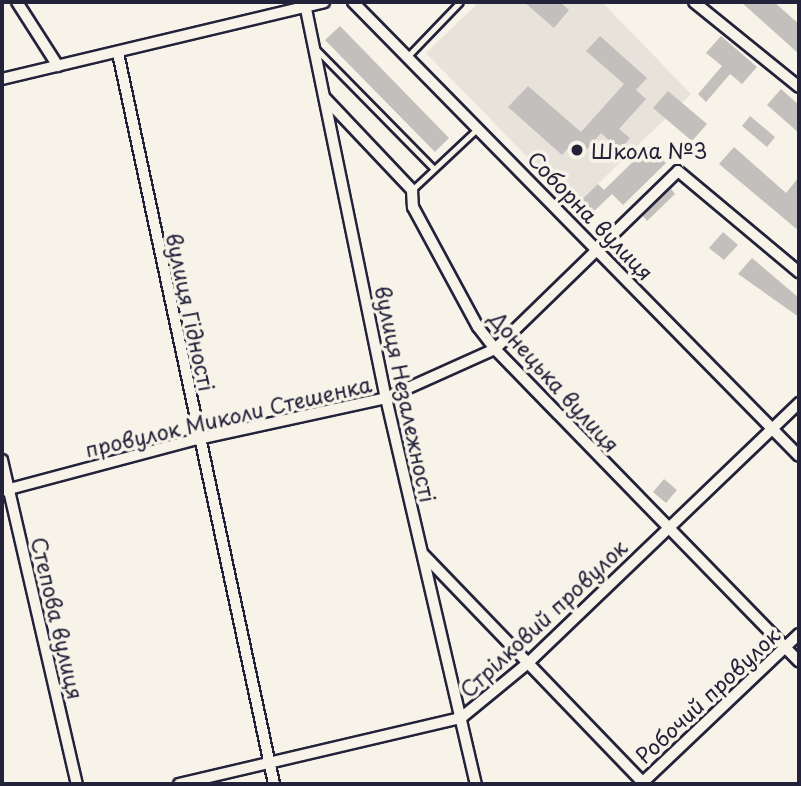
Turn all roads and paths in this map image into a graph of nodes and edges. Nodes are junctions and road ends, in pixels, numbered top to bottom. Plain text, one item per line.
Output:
1 (17, 2) edge
2 (324, 2) edge
3 (353, 2) edge
4 (460, 2) edge
5 (694, 2) edge
6 (306, 9) junction
7 (314, 47) junction
8 (118, 53) junction
9 (407, 57) junction
10 (58, 66) junction
11 (2, 79) edge
12 (799, 87) edge
13 (325, 98) junction
14 (479, 127) junction
15 (434, 169) junction
16 (412, 190) junction
17 (596, 249) junction
18 (799, 272) edge
19 (495, 349) junction
20 (386, 398) junction
21 (799, 404) edge
22 (773, 428) junction
23 (198, 439) junction
24 (799, 456) edge
25 (2, 460) edge
26 (5, 490) edge
27 (666, 530) junction
28 (422, 553) junction
29 (799, 634) edge
30 (786, 647) junction
31 (799, 662) edge
32 (528, 663) junction
33 (461, 719) junction
34 (269, 763) junction
35 (77, 784) edge
36 (179, 784) edge
37 (274, 784) edge
38 (476, 784) edge
39 (643, 784) edge

1 - 10 street
2 - 6 street
3 - 9 street, Соборна вулиця
4 - 9 lane
5 - 12 street
6 - 7 street, вулиця Незалежності
6 - 8 street
7 - 13 street, вулиця Незалежності
7 - 15 lane
8 - 10 street
8 - 23 street, вулиця Гідності
9 - 14 street, Соборна вулиця
10 - 11 street
13 - 16 street, Донецька вулиця
13 - 20 street, вулиця Незалежності
14 - 15 lane
14 - 17 street, Соборна вулиця
15 - 16 lane
16 - 19 street, Донецька вулиця
17 - 18 street, провулок Миколи Стешенка
17 - 19 street, провулок Миколи Стешенка
17 - 22 street, Соборна вулиця
19 - 20 street, провулок Миколи Стешенка
19 - 27 street, Донецька вулиця
20 - 23 street, провулок Миколи Стешенка
20 - 28 street, вулиця Незалежності
21 - 22 street, Стрілковий провулок
22 - 24 street, Соборна вулиця
22 - 27 street, Стрілковий провулок
23 - 26 street, провулок Миколи Стешенка
23 - 34 street, вулиця Гідності
25 - 26 street, Степова вулиця
26 - 35 street, Степова вулиця
27 - 30 street, Донецька вулиця
27 - 32 street, Стрілковий провулок
28 - 32 street
28 - 33 street, вулиця Незалежності
29 - 30 street, Робочий провулок
30 - 31 street, Донецька вулиця
30 - 39 street, Робочий провулок
32 - 33 street, Стрілковий провулок
32 - 39 street
33 - 34 street, Стрілковий провулок
33 - 38 street, вулиця Незалежності
34 - 36 street, Стрілковий провулок
34 - 37 street, вулиця Гідності

